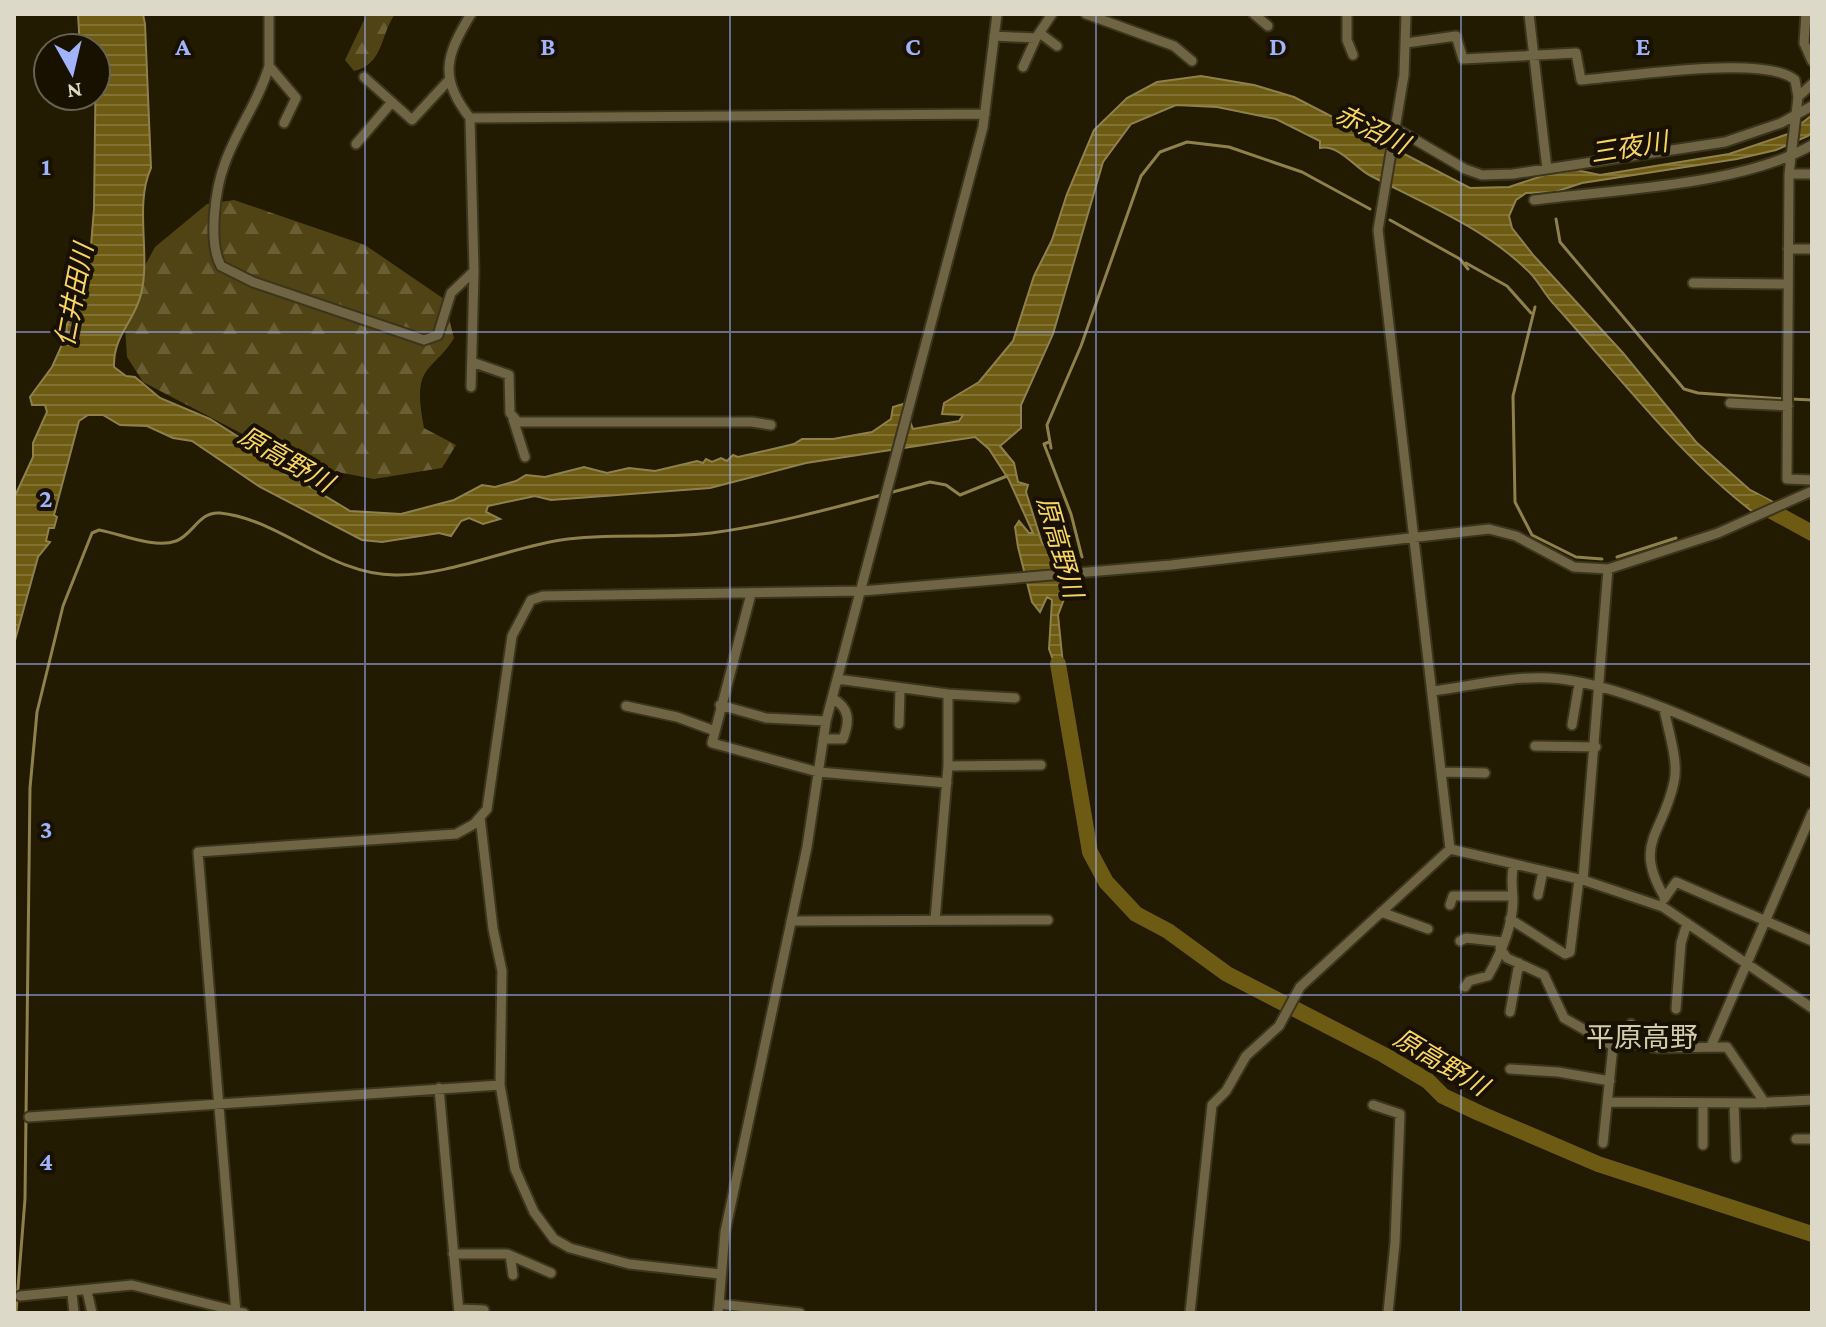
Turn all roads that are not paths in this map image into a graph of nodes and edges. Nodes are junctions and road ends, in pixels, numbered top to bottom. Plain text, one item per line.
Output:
1 (269, 14) edge
2 (471, 14) edge
3 (997, 14) edge
4 (1052, 14) edge
5 (1086, 14) edge
6 (1254, 14) edge
7 (1347, 14) edge
8 (1406, 14) edge
9 (1529, 14) edge
10 (1806, 14) edge
11 (1268, 26) dead end
12 (994, 36) junction
13 (1038, 36) junction
14 (1406, 43) junction
15 (1057, 46) dead end
16 (1353, 55) dead end
17 (1535, 55) junction
18 (1192, 61) dead end
19 (1812, 61) edge
20 (269, 66) junction
21 (1023, 67) dead end
22 (364, 77) dead end
23 (448, 81) junction
24 (1812, 84) edge
25 (1798, 97) junction
26 (392, 102) junction
27 (1812, 106) edge
28 (1796, 113) junction
29 (985, 114) junction
30 (470, 118) junction
31 (284, 123) dead end
32 (1395, 128) junction
33 (356, 144) dead end
34 (1812, 145) edge
35 (1794, 155) junction
36 (1547, 169) junction
37 (1789, 174) junction
38 (1812, 174) edge
39 (1534, 200) dead end
40 (1788, 249) junction
41 (1812, 249) edge
42 (474, 271) junction
43 (1693, 283) dead end
44 (1787, 284) junction
45 (472, 362) junction
46 (471, 387) dead end
47 (1730, 403) dead end
48 (1788, 403) junction
49 (513, 419) junction
50 (771, 425) dead end
51 (525, 457) dead end
52 (1812, 480) edge
53 (1812, 491) edge
54 (1413, 537) junction
55 (1608, 569) junction
56 (862, 591) junction
57 (751, 594) junction
58 (837, 679) junction
59 (1579, 684) junction
60 (900, 689) junction
61 (1600, 689) junction
62 (1433, 691) junction
63 (948, 694) junction
64 (832, 698) junction
65 (1015, 698) dead end
66 (720, 705) junction
67 (626, 706) dead end
68 (1664, 709) junction
69 (826, 721) junction
70 (899, 724) dead end
71 (1572, 725) dead end
72 (715, 731) junction
73 (823, 739) junction
74 (1535, 746) dead end
75 (1596, 747) junction
76 (1041, 765) dead end
77 (948, 766) junction
78 (818, 772) junction
79 (1442, 772) junction
80 (1485, 773) dead end
81 (1812, 773) edge
82 (947, 783) junction
83 (1812, 813) edge
84 (480, 817) junction
85 (1450, 849) junction
86 (1514, 864) junction
87 (1543, 871) junction
88 (1581, 880) junction
89 (1538, 895) dead end
90 (1512, 896) junction
91 (1664, 902) junction
92 (1450, 905) dead end
93 (1381, 912) junction
94 (1510, 919) junction
95 (935, 920) junction
96 (1048, 920) dead end
97 (1765, 920) junction
98 (791, 921) junction
99 (1687, 923) junction
100 (1428, 929) dead end
101 (1460, 941) dead end
102 (1812, 941) edge
103 (1501, 945) junction
104 (1519, 963) junction
105 (1746, 964) junction
106 (1465, 987) dead end
107 (1812, 1008) edge
108 (1676, 1009) dead end
109 (1510, 1012) dead end
110 (1631, 1024) dead end
111 (1616, 1044) junction
112 (1711, 1046) junction
113 (1510, 1069) dead end
114 (1610, 1081) junction
115 (500, 1085) junction
116 (439, 1088) junction
117 (1812, 1100) edge
118 (1609, 1102) junction
119 (1703, 1103) junction
120 (1734, 1103) junction
121 (1765, 1103) junction
122 (221, 1105) junction
123 (1373, 1105) dead end
124 (29, 1117) dead end
125 (1796, 1139) dead end
126 (1812, 1139) edge
127 (1603, 1143) dead end
128 (1703, 1145) dead end
129 (1736, 1158) dead end
130 (453, 1254) junction
131 (510, 1255) junction
132 (551, 1273) dead end
133 (720, 1274) junction
134 (513, 1275) dead end
135 (87, 1291) junction
136 (72, 1293) junction
137 (20, 1296) dead end
138 (718, 1309) edge
139 (484, 1310) dead end
140 (459, 1311) edge
141 (238, 1312) edge
142 (74, 1313) edge
143 (92, 1313) edge
144 (800, 1313) edge
145 (1190, 1313) edge
146 (1388, 1313) edge

1 - 20 street
2 - 23 street
3 - 12 street
4 - 13 street
5 - 18 street
6 - 11 street
7 - 16 street
8 - 14 street
9 - 17 street
10 - 19 street
12 - 13 street
12 - 29 street
13 - 15 street
13 - 21 street
14 - 17 street
14 - 32 street
17 - 25 street
17 - 36 street
20 - 31 street
20 - 42 street
22 - 26 street
23 - 26 street
23 - 30 street
24 - 25 street
25 - 28 street
26 - 33 street
27 - 28 street
28 - 35 street
28 - 36 street
29 - 30 street
29 - 56 street
30 - 42 street
32 - 36 street
32 - 54 street
34 - 35 street
35 - 37 street
35 - 39 street
37 - 38 street
37 - 40 street
40 - 41 street
40 - 44 street
42 - 45 street
43 - 44 street
44 - 48 street
45 - 46 street
45 - 49 street
47 - 48 street
48 - 52 street
49 - 50 street
49 - 51 street
53 - 55 street
54 - 55 street
54 - 56 street
54 - 62 street
55 - 61 street
56 - 57 street
56 - 58 street
57 - 66 street
57 - 84 street
58 - 60 street
58 - 64 street
59 - 61 street
59 - 62 street
59 - 71 street
60 - 63 street
60 - 70 street
61 - 68 street
61 - 75 street
62 - 79 street
63 - 65 street
63 - 77 street
64 - 69 street
64 - 73 street
66 - 69 street
66 - 72 street
67 - 72 street
68 - 81 street
68 - 91 street
69 - 73 street
72 - 78 street
73 - 78 street
74 - 75 street
75 - 88 street
76 - 77 street
77 - 82 street
78 - 82 street
78 - 98 street
79 - 80 street
79 - 85 street
82 - 95 street
83 - 97 street
84 - 115 street
84 - 122 street
85 - 86 street
85 - 93 street
86 - 87 street
86 - 90 street
87 - 88 street
87 - 89 street
88 - 91 street
88 - 94 street
90 - 92 street
90 - 94 street
91 - 97 street
91 - 99 street
93 - 100 street
93 - 145 street
94 - 103 street
95 - 96 street
95 - 98 street
97 - 102 street
97 - 105 street
98 - 133 street
99 - 105 street
99 - 108 street
101 - 103 street
103 - 104 street
103 - 106 street
104 - 109 street
104 - 111 street
105 - 107 street
105 - 112 street
110 - 111 street
111 - 112 street
111 - 114 street
112 - 121 street
113 - 114 street
114 - 118 street
115 - 116 street
115 - 133 street
116 - 122 street
116 - 130 street
117 - 121 street
118 - 119 street
118 - 127 street
119 - 120 street
119 - 128 street
120 - 121 street
120 - 129 street
122 - 124 street
122 - 141 street
123 - 146 street
125 - 126 street
130 - 131 street
130 - 140 street
131 - 132 street
131 - 134 street
133 - 138 street
135 - 136 street
135 - 141 street
135 - 143 street
136 - 137 street
136 - 142 street
138 - 144 street
139 - 140 street

